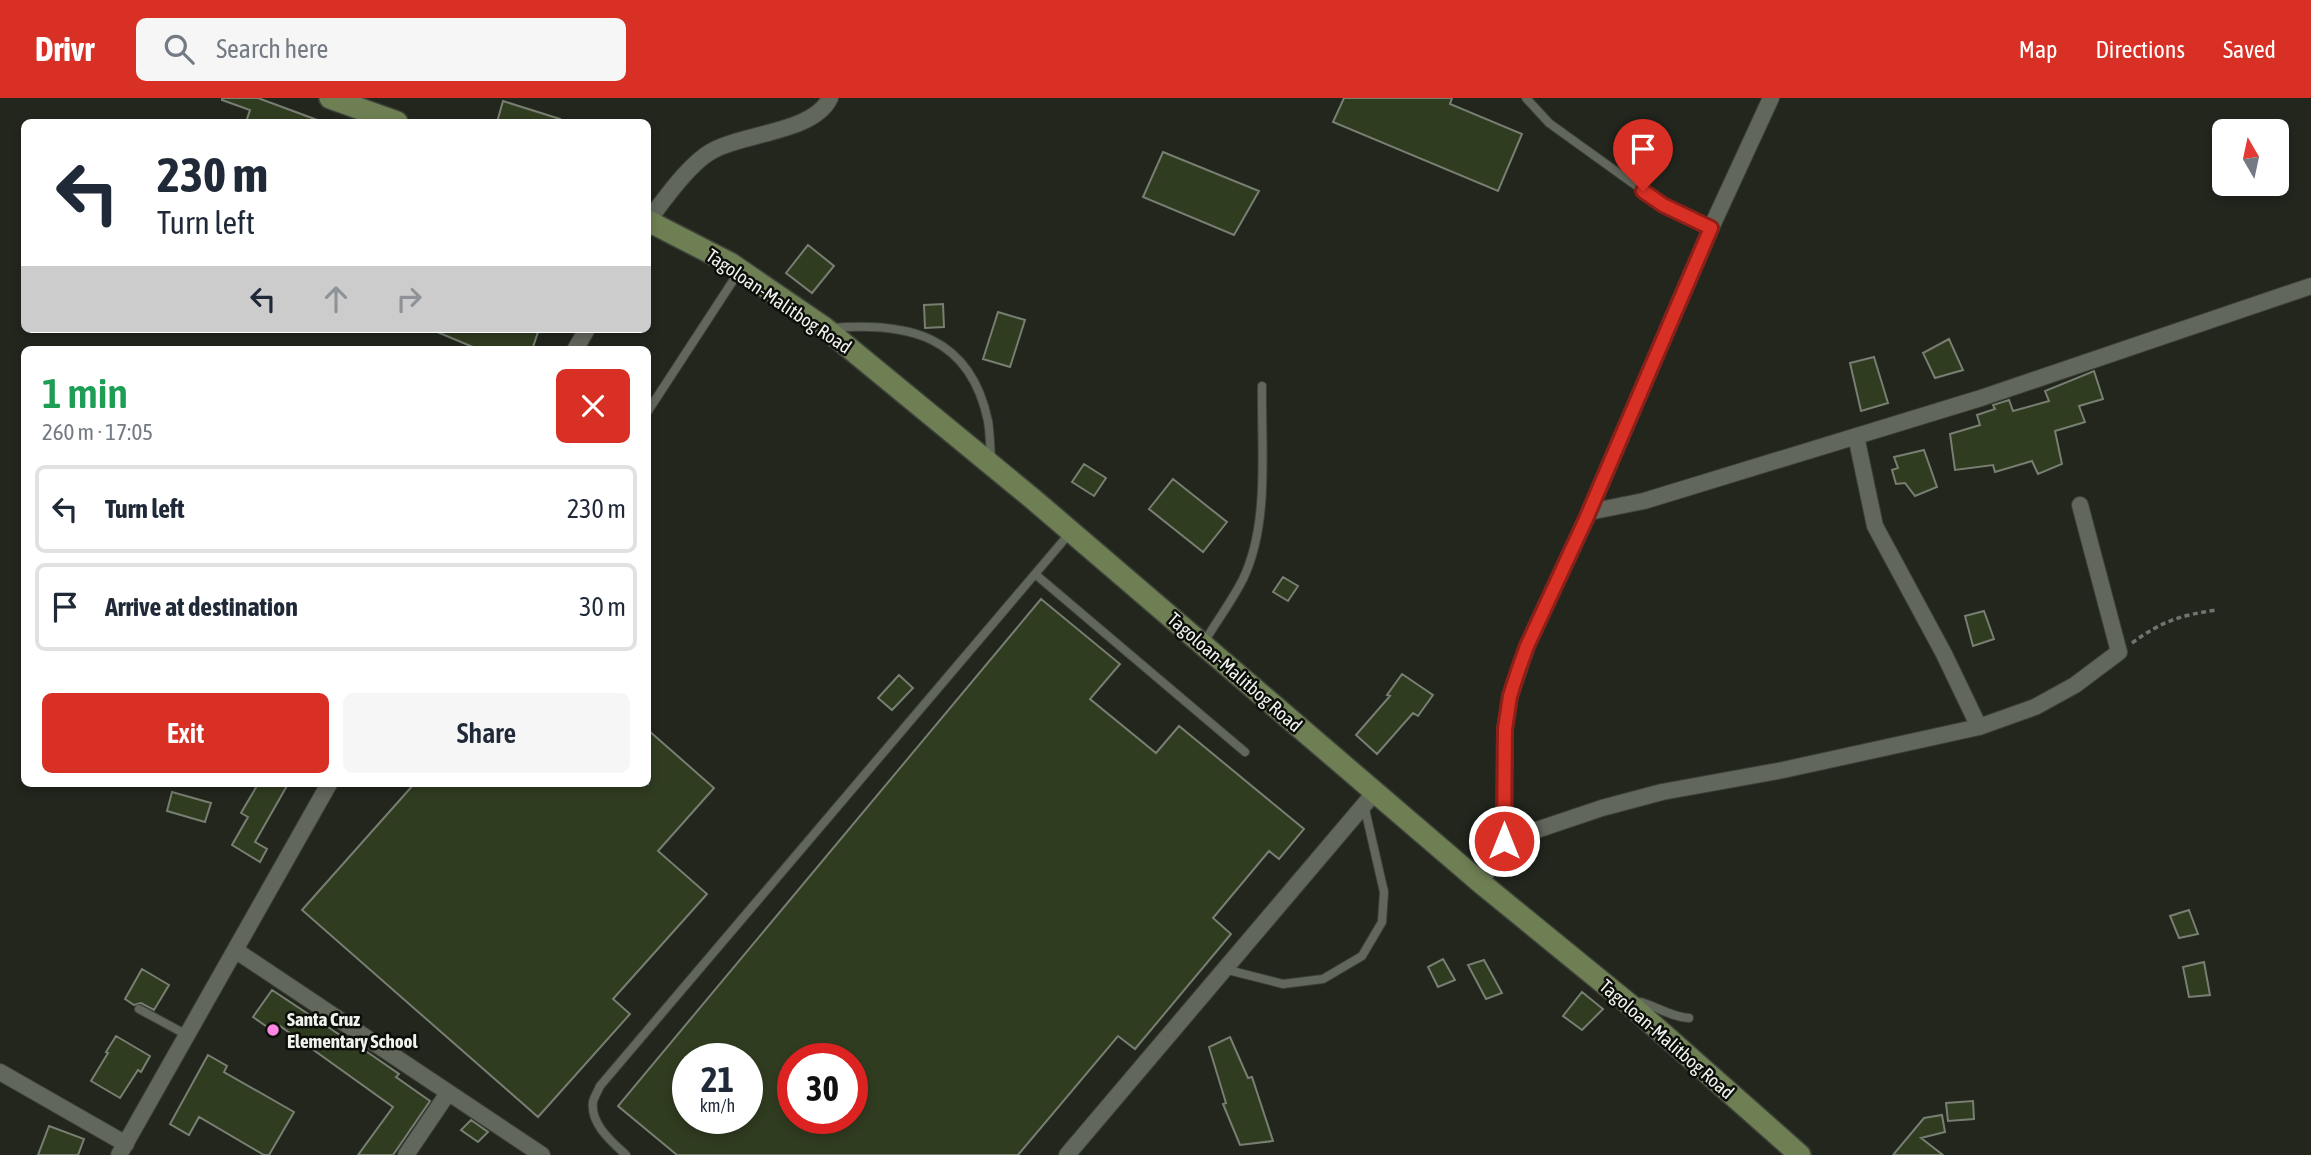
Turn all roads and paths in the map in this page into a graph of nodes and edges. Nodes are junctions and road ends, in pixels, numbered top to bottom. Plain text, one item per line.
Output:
1 (330, 98) edge
2 (831, 98) edge
3 (1526, 98) edge
4 (1774, 99) edge
5 (389, 119) edge
6 (651, 217) edge
7 (651, 223) edge
8 (1711, 228) junction
9 (740, 270) junction
10 (2311, 286) edge
11 (825, 328) junction
12 (1262, 386) dead end
13 (651, 406) edge
14 (1856, 436) junction
15 (991, 465) junction
16 (2080, 505) dead end
17 (1589, 512) junction
18 (1071, 531) junction
19 (1035, 574) junction
20 (2217, 610) dead end
21 (1203, 644) junction
22 (2119, 652) junction
23 (1979, 727) junction
24 (1245, 752) dead end
25 (327, 787) edge
26 (1369, 798) junction
27 (1504, 841) junction
28 (1481, 883) junction
29 (234, 950) junction
30 (1224, 969) junction
31 (1634, 1008) junction
32 (139, 1009) dead end
33 (1689, 1018) dead end
34 (187, 1035) junction
35 (0, 1072) edge
36 (448, 1093) junction
37 (123, 1149) edge
38 (520, 1149) edge
39 (406, 1155) edge
40 (542, 1155) edge
41 (626, 1155) edge
42 (1067, 1155) edge
43 (1800, 1155) edge

1 - 5 main road
2 - 6 street
3 - 8 lane
4 - 8 street
7 - 9 main road, Tagoloan-Malitbog Road
8 - 17 street
9 - 11 main road, Tagoloan-Malitbog Road
9 - 13 lane
10 - 14 street
11 - 15 main road, Tagoloan-Malitbog Road
11 - 15 lane
12 - 21 lane
14 - 17 street
14 - 23 street
15 - 18 main road, Tagoloan-Malitbog Road
16 - 22 street
17 - 27 street
18 - 19 lane
18 - 21 main road, Tagoloan-Malitbog Road
19 - 24 lane
19 - 41 lane
20 - 22 path
21 - 26 main road, Tagoloan-Malitbog Road
22 - 23 street
23 - 27 street
25 - 29 street
26 - 28 main road, Tagoloan-Malitbog Road
26 - 30 street
26 - 30 lane
27 - 28 street
28 - 31 main road, Tagoloan-Malitbog Road
29 - 34 street
29 - 36 street
30 - 42 street
31 - 33 lane
31 - 43 main road, Tagoloan-Malitbog Road
32 - 34 lane
34 - 37 street
35 - 37 street
36 - 38 street
36 - 39 street
38 - 40 street

